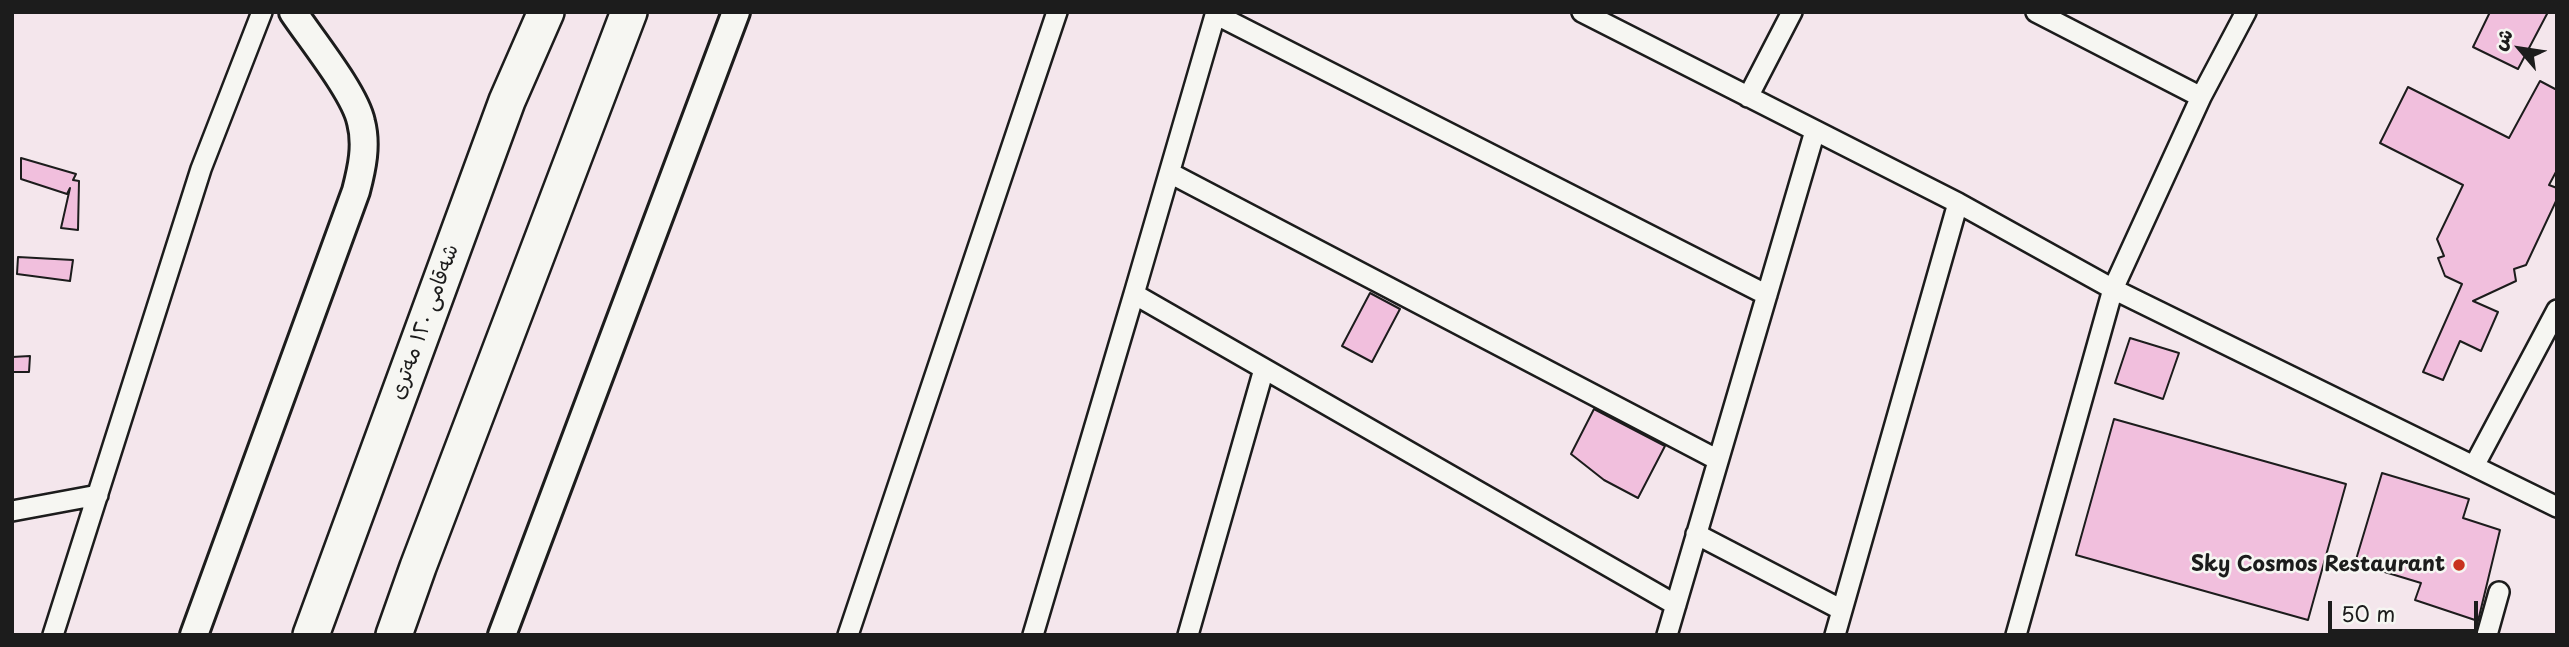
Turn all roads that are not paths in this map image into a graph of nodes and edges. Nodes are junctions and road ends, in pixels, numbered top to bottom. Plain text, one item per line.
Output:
1 (262, 12) edge
2 (293, 12) edge
3 (537, 12) edge
4 (546, 12) edge
5 (736, 12) edge
6 (1057, 12) edge
7 (1583, 12) edge
8 (1792, 12) edge
9 (2036, 12) edge
10 (2246, 12) edge
11 (1216, 13) edge
12 (627, 19) edge
13 (1748, 97) junction
14 (2201, 97) junction
15 (507, 101) junction
16 (1815, 131) junction
17 (1170, 173) junction
18 (1958, 203) junction
19 (2113, 289) junction
20 (1134, 294) junction
21 (1767, 295) junction
22 (2557, 310) edge
23 (1264, 369) junction
24 (1718, 460) junction
25 (2474, 466) junction
26 (98, 495) junction
27 (2557, 507) edge
28 (12, 511) edge
29 (1696, 534) junction
30 (2499, 592) dead end
31 (1675, 605) junction
32 (1842, 610) junction
33 (53, 635) edge
34 (194, 635) edge
35 (311, 635) edge
36 (394, 635) edge
37 (502, 635) edge
38 (848, 635) edge
39 (1033, 635) edge
40 (1188, 635) edge
41 (1667, 635) edge
42 (1835, 635) edge
43 (2016, 635) edge
44 (2487, 635) edge

1 - 26 street
2 - 34 street
3 - 15 highway
4 - 15 highway, شەقامی ١٢٠ مەتری
5 - 37 street
6 - 38 street
7 - 13 street
8 - 13 street
9 - 14 street
10 - 14 street
11 - 17 street
11 - 21 street
12 - 36 highway
13 - 16 street
14 - 19 street
15 - 35 highway, شەقامی ١٢٠ مەتری
16 - 18 street
16 - 21 street
17 - 20 street
17 - 24 street
18 - 19 street
18 - 32 street
19 - 25 street
19 - 43 street
20 - 23 street
20 - 39 street
21 - 24 street
22 - 25 street
23 - 31 street
23 - 40 street
24 - 29 street
25 - 27 street
26 - 28 street
26 - 33 street
29 - 31 street
29 - 32 street
30 - 44 street
31 - 41 street
32 - 42 street

